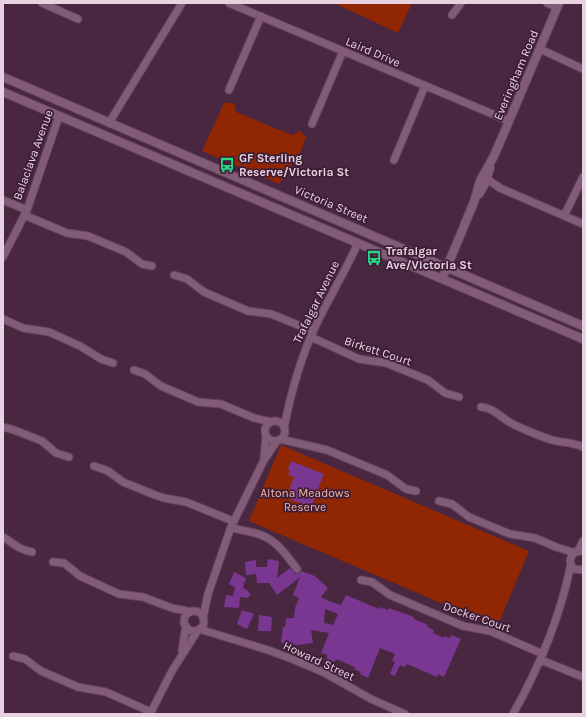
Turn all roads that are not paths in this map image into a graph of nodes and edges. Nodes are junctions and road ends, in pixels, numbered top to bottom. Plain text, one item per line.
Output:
1 (42, 3) edge
2 (182, 3) edge
3 (229, 3) edge
4 (461, 3) edge
5 (548, 3) edge
6 (558, 5) edge
7 (452, 15) dead end
8 (261, 16) junction
9 (78, 19) dead end
10 (540, 49) junction
11 (343, 51) junction
12 (583, 69) edge
13 (3, 77) edge
14 (425, 86) junction
15 (229, 90) dead end
16 (3, 92) edge
17 (65, 104) junction
18 (59, 116) junction
19 (509, 121) junction
20 (109, 123) junction
21 (312, 124) dead end
22 (394, 160) dead end
23 (583, 177) edge
24 (484, 181) junction
25 (3, 200) edge
26 (25, 213) junction
27 (564, 216) junction
28 (583, 224) edge
29 (363, 231) junction
30 (358, 243) junction
31 (3, 257) edge
32 (152, 266) dead end
33 (446, 267) junction
34 (174, 275) dead end
35 (442, 279) junction
36 (3, 318) edge
37 (583, 326) edge
38 (312, 334) junction
39 (583, 339) edge
40 (113, 363) dead end
41 (134, 370) dead end
42 (459, 397) dead end
43 (287, 407) junction
44 (481, 407) dead end
45 (254, 418) junction
46 (273, 422) junction
47 (3, 427) edge
48 (284, 429) junction
49 (266, 435) junction
50 (278, 440) junction
51 (295, 443) junction
52 (583, 446) edge
53 (69, 457) dead end
54 (264, 460) junction
55 (94, 466) dead end
56 (416, 491) dead end
57 (439, 501) dead end
58 (232, 524) junction
59 (3, 537) edge
60 (583, 541) edge
61 (556, 547) junction
62 (579, 551) edge
63 (32, 552) dead end
64 (53, 562) dead end
65 (571, 563) junction
66 (297, 569) dead end
67 (582, 570) edge
68 (361, 580) dead end
69 (565, 591) junction
70 (208, 594) junction
71 (172, 608) junction
72 (192, 612) junction
73 (203, 618) junction
74 (185, 624) junction
75 (198, 630) junction
76 (220, 635) junction
77 (181, 654) junction
78 (13, 656) dead end
79 (542, 657) junction
80 (583, 676) edge
81 (151, 713) edge
82 (405, 714) edge
83 (513, 714) edge

1 - 9 street
2 - 20 street
3 - 8 street, Laird Drive
4 - 7 street
5 - 6 street
6 - 10 street, Everingham Road
8 - 11 street, Laird Drive
8 - 15 street
10 - 12 street
10 - 19 street, Everingham Road
11 - 14 street, Laird Drive
11 - 21 street
13 - 17 street, Victoria Street
14 - 19 street, Laird Drive
14 - 22 street
16 - 18 street
17 - 18 street, Balaclava Avenue
17 - 20 street, Victoria Street
18 - 26 street, Balaclava Avenue
18 - 30 street
19 - 24 street, Everingham Road
20 - 29 street, Victoria Street
23 - 27 street
24 - 27 street
24 - 33 street, Everingham Road
25 - 26 street
26 - 31 street, Balaclava Avenue
26 - 32 street
27 - 28 street
29 - 30 street, Trafalgar Avenue
29 - 33 street, Victoria Street
30 - 35 street
30 - 38 street, Trafalgar Avenue
33 - 35 street, Everingham Road
33 - 37 street, Victoria Street
34 - 38 street, Birkett Court
35 - 39 street
36 - 40 street
38 - 42 street, Birkett Court
38 - 43 street, Trafalgar Avenue
41 - 45 street
43 - 46 street, Trafalgar Avenue
43 - 48 street, Trafalgar Avenue
44 - 52 street
45 - 46 street
45 - 49 street
46 - 48 street
46 - 49 street
47 - 53 street
48 - 50 street
48 - 51 street
49 - 50 street
49 - 54 street
50 - 51 street
50 - 54 street
51 - 56 street
54 - 58 street
55 - 58 street
57 - 61 street
58 - 66 street
58 - 70 street
59 - 63 street
60 - 62 street
61 - 62 street
61 - 65 street
62 - 65 street
64 - 71 street
65 - 67 street
65 - 69 street
67 - 69 street
68 - 79 street, Docker Court
69 - 79 street
70 - 72 street
70 - 73 street
71 - 72 street
71 - 74 street
72 - 73 street
72 - 74 street
73 - 75 street
73 - 76 street, Howard Street
74 - 75 street
74 - 77 street
75 - 76 street, Howard Street
75 - 77 street
76 - 82 street, Howard Street
77 - 81 street
78 - 81 street
79 - 80 street, Docker Court
79 - 83 street

